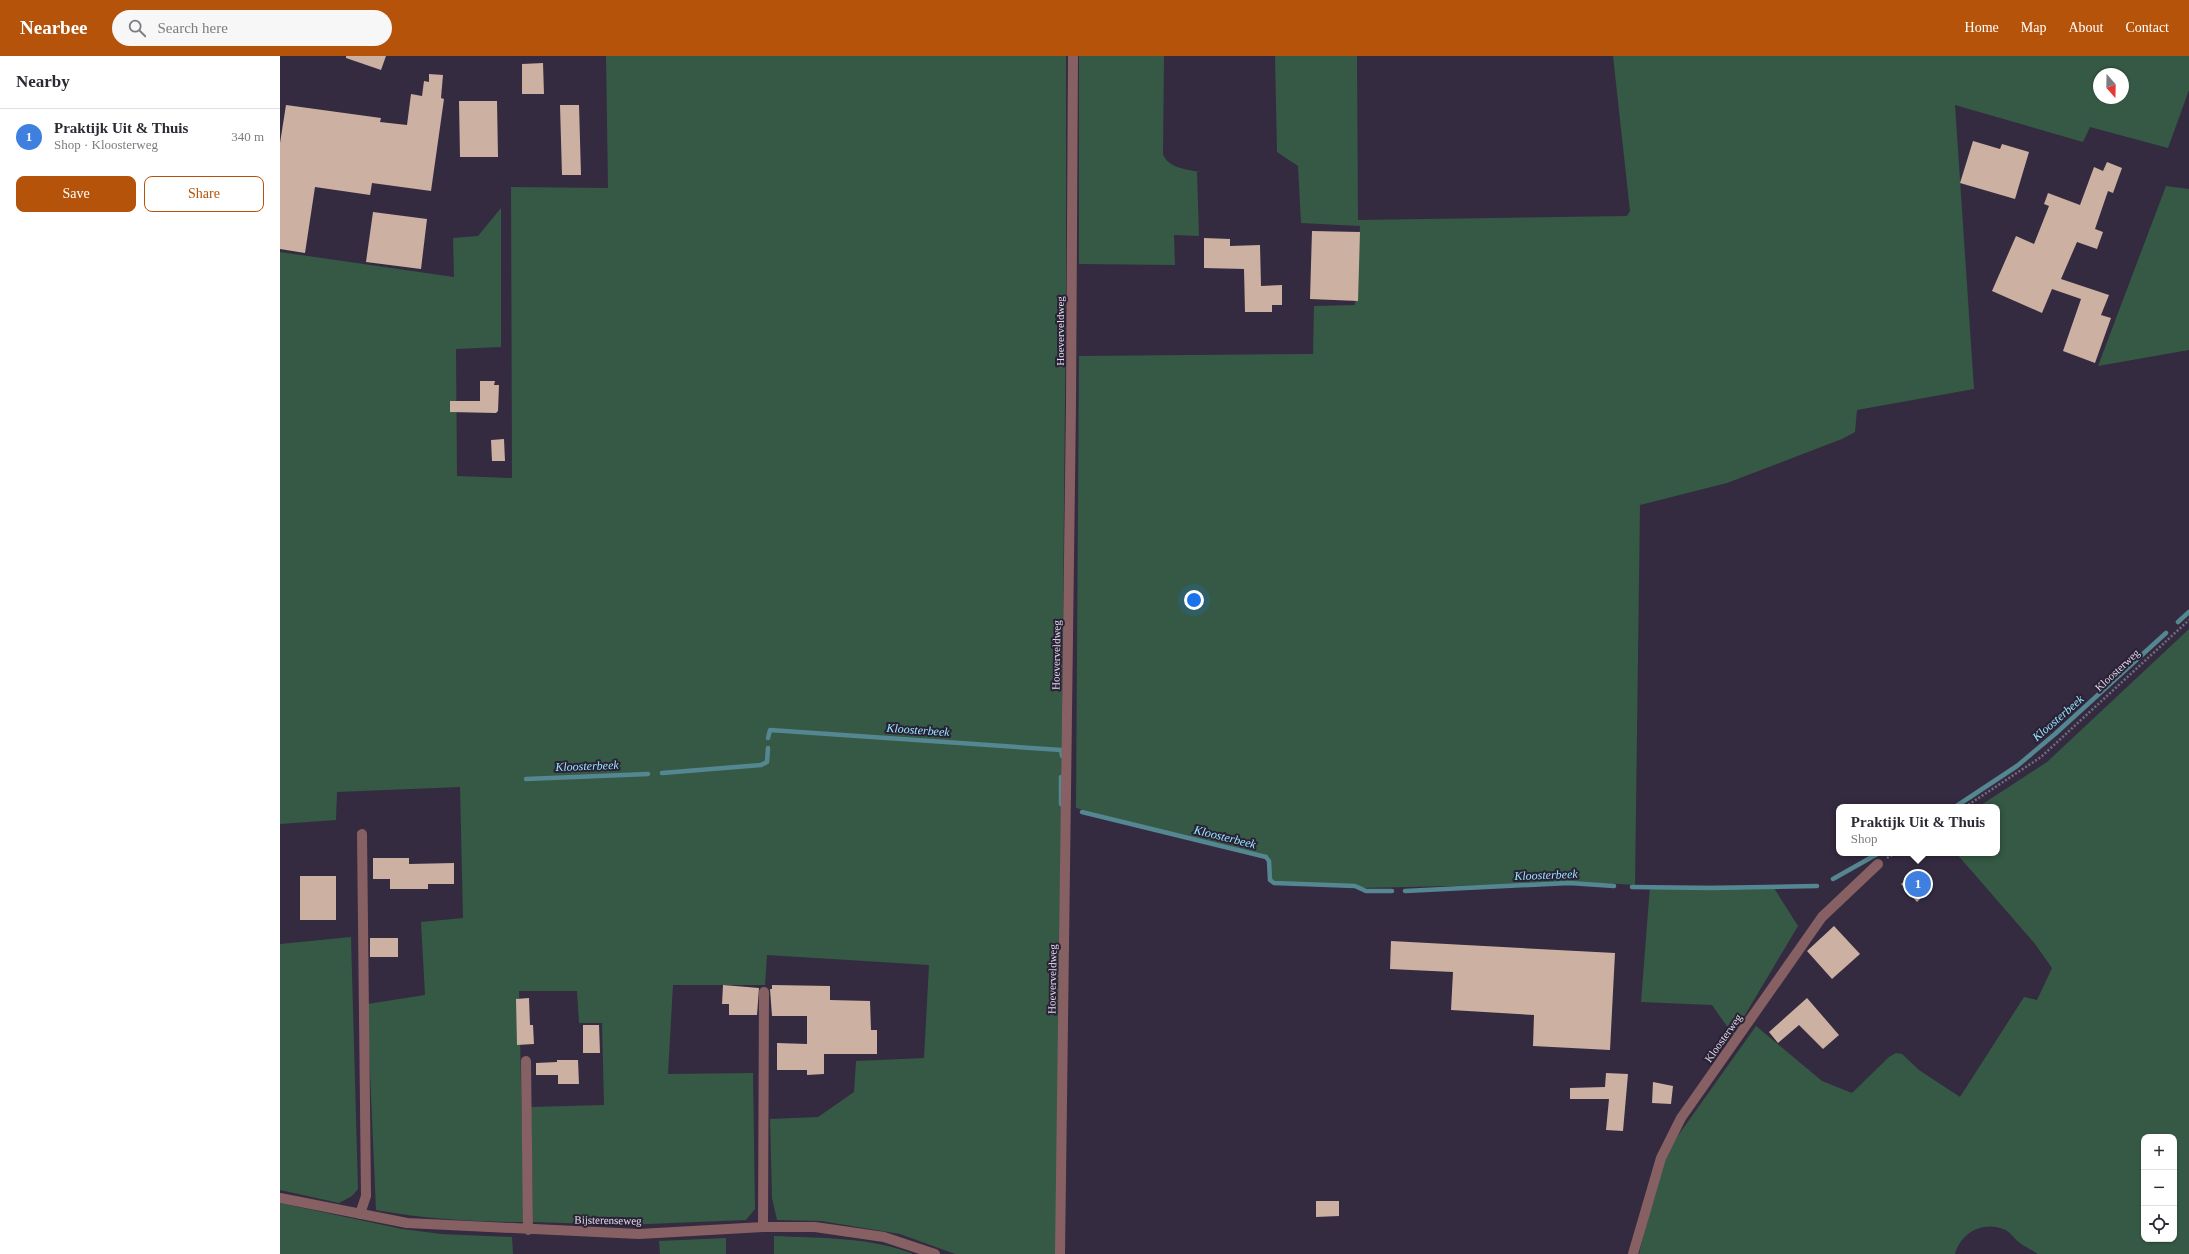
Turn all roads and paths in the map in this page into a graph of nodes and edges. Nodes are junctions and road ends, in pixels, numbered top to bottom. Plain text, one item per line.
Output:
1 (1073, 56) edge
2 (2189, 620) edge
3 (1970, 804) edge
4 (362, 834) dead end
5 (1878, 864) dead end
6 (764, 992) dead end
7 (526, 1061) dead end
8 (280, 1198) edge
9 (360, 1214) junction
10 (764, 1227) junction
11 (528, 1230) junction
12 (935, 1254) edge
13 (1060, 1254) edge
14 (1633, 1254) edge

1 - 13 street, Hoeverveldweg
2 - 3 path, Kloosterweg
4 - 9 street
5 - 14 street, Kloosterweg
6 - 10 street
7 - 11 street
8 - 9 street, Bijsterenseweg
9 - 11 street, Bijsterenseweg
10 - 11 street, Bijsterenseweg
10 - 12 street, Bijsterenseweg

